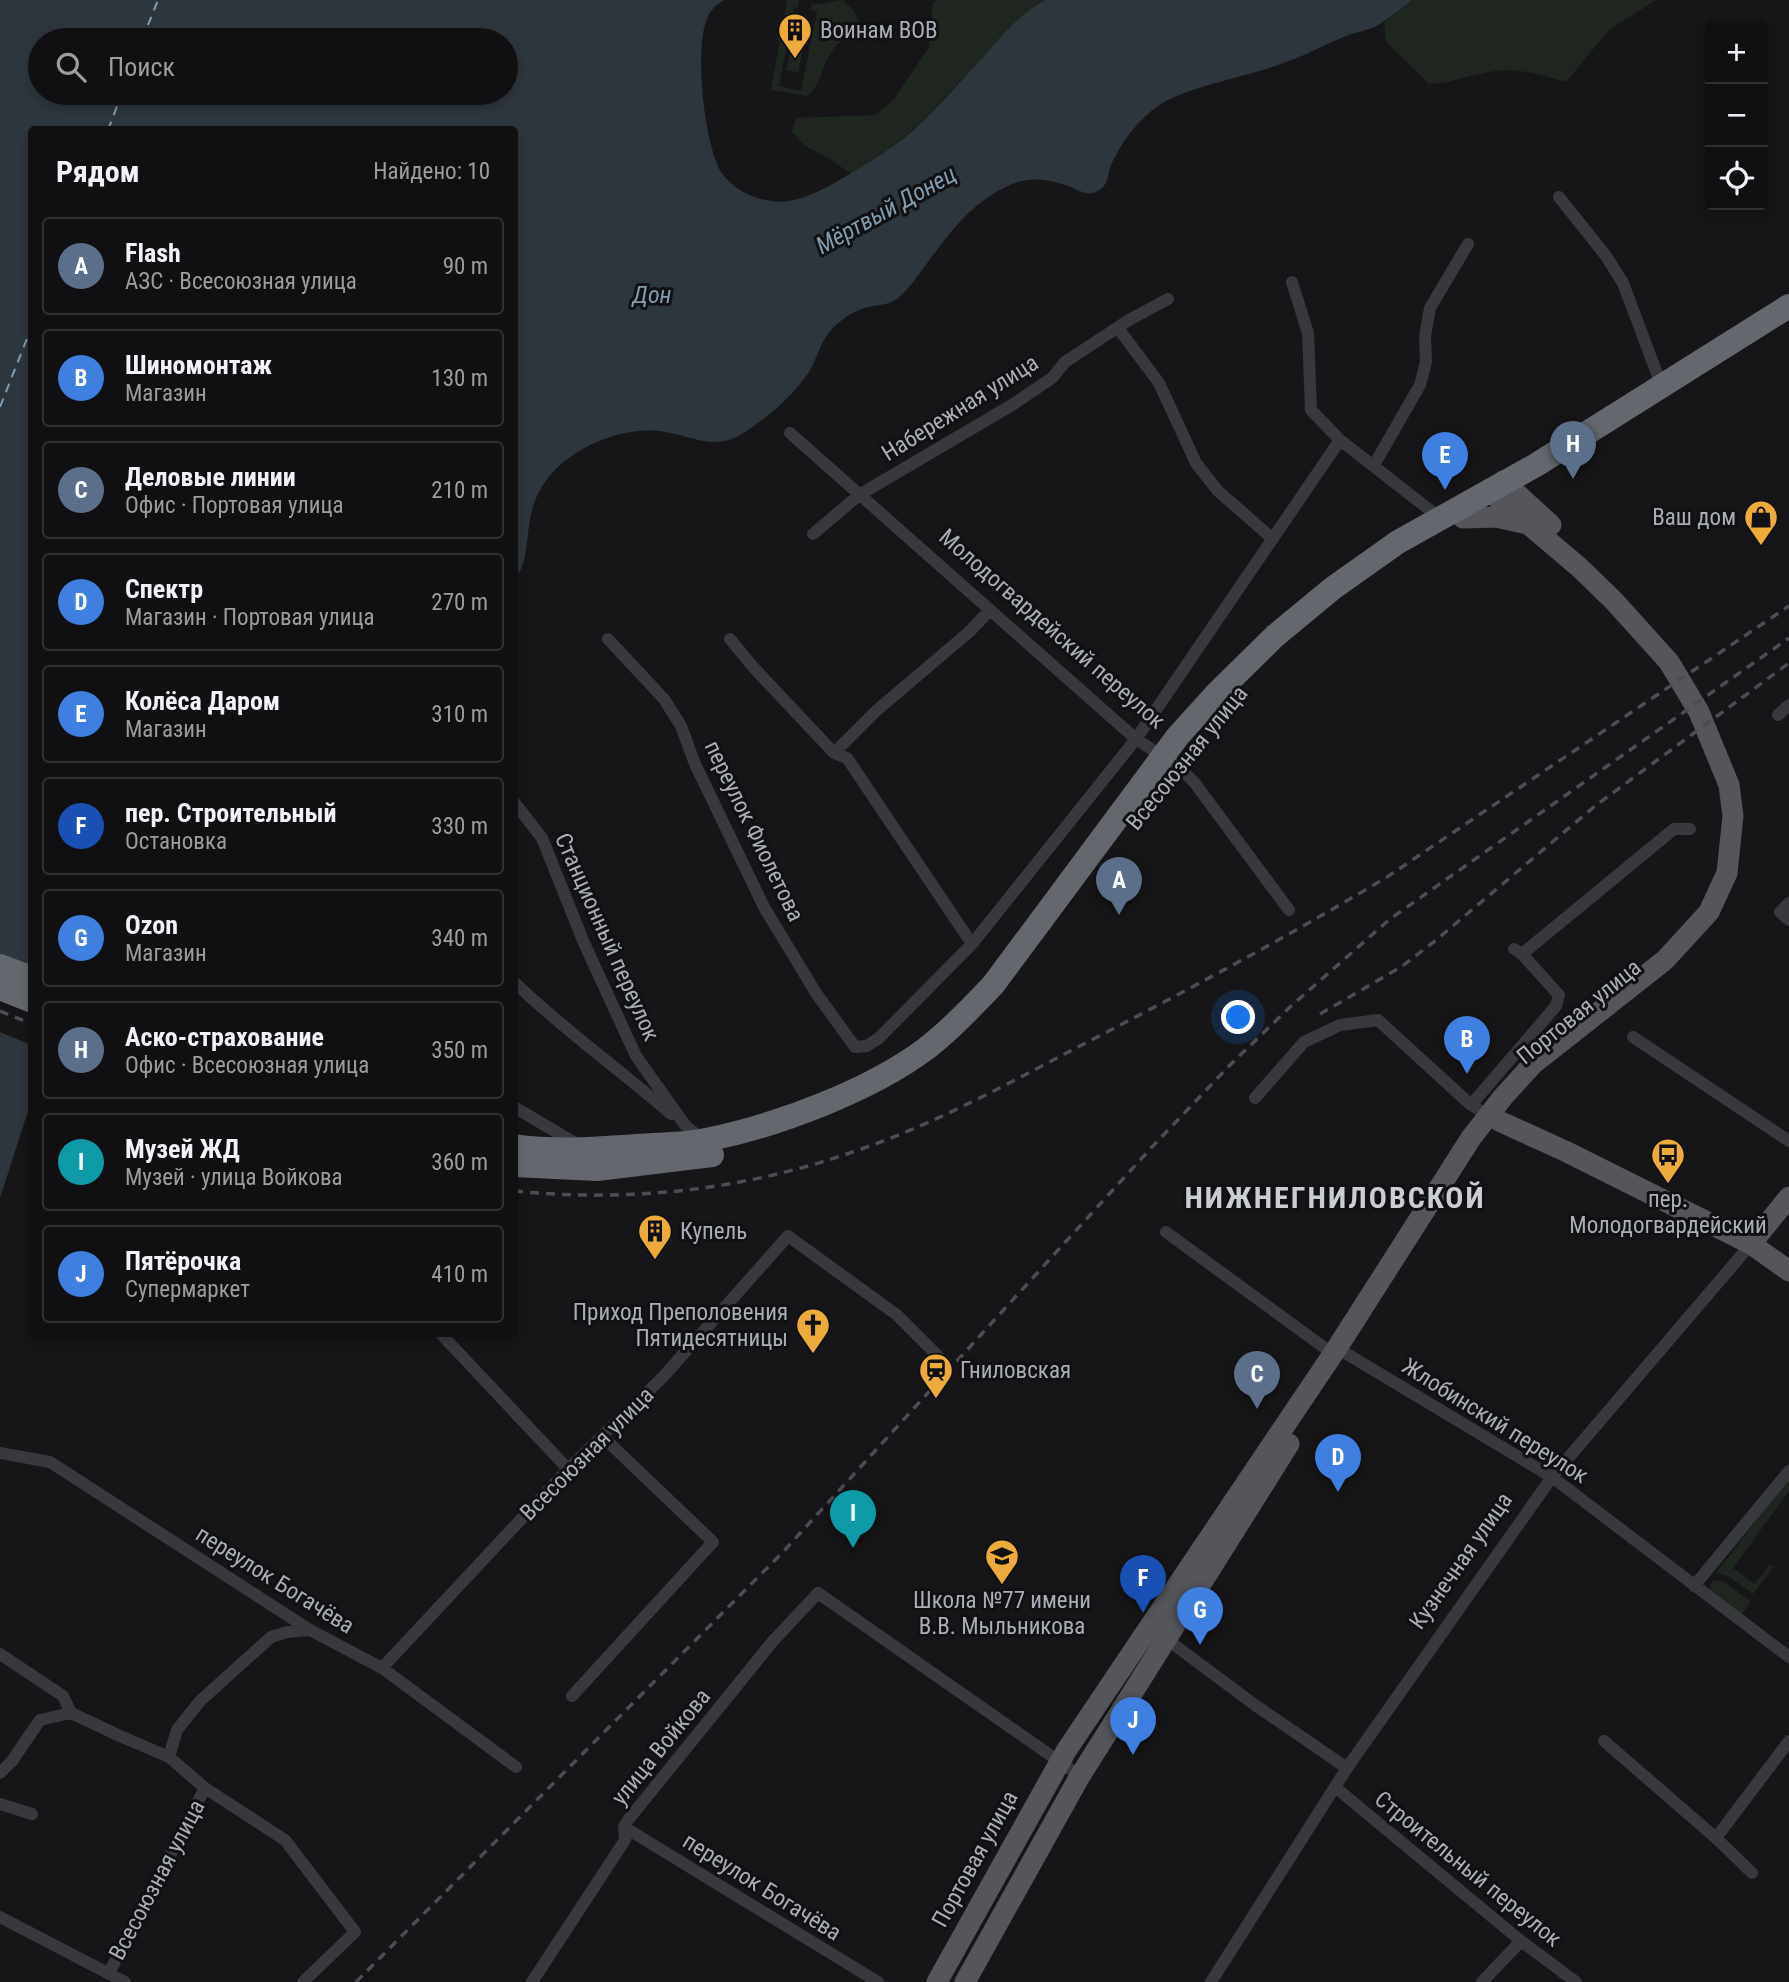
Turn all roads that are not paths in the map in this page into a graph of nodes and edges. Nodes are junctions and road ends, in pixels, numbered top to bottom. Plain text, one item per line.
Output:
1 (1559, 197) dead end
2 (1468, 244) dead end
3 (1292, 282) dead end
4 (1168, 299) dead end
5 (1789, 306) edge
6 (1118, 328) junction
7 (1662, 387) junction
8 (790, 433) dead end
9 (1340, 440) junction
10 (1374, 465) junction
11 (1536, 465) junction
12 (1500, 490) junction
13 (859, 495) junction
14 (1452, 518) junction
15 (1538, 522) junction
16 (813, 534) dead end
17 (1273, 539) junction
18 (989, 611) junction
19 (608, 639) dead end
20 (730, 639) dead end
21 (1789, 705) edge
22 (1778, 715) dead end
23 (1136, 739) junction
24 (834, 753) junction
25 (1169, 761) junction
26 (518, 807) edge
27 (1690, 829) dead end
28 (1289, 910) dead end
29 (972, 944) junction
30 (0, 966) edge
31 (28, 976) edge
32 (518, 986) edge
33 (0, 988) edge
34 (28, 999) edge
35 (1633, 1037) dead end
36 (1255, 1098) dead end
37 (518, 1110) edge
38 (1486, 1114) junction
39 (685, 1125) junction
40 (704, 1141) junction
41 (1789, 1141) edge
42 (518, 1147) edge
43 (573, 1156) junction
44 (518, 1165) edge
45 (1789, 1197) edge
46 (1166, 1231) dead end
47 (1751, 1244) junction
48 (1789, 1271) edge
49 (444, 1337) edge
50 (1339, 1352) junction
51 (938, 1356) dead end
52 (603, 1437) junction
53 (0, 1453) edge
54 (568, 1469) junction
55 (1789, 1471) edge
56 (1552, 1477) junction
57 (1694, 1586) junction
58 (310, 1630) junction
59 (1165, 1638) junction
60 (0, 1654) edge
61 (1789, 1657) edge
62 (382, 1668) junction
63 (572, 1696) dead end
64 (71, 1713) junction
65 (1604, 1741) dead end
66 (1789, 1741) edge
67 (169, 1756) junction
68 (1059, 1762) junction
69 (516, 1767) dead end
70 (1347, 1768) junction
71 (0, 1773) edge
72 (1080, 1776) junction
73 (1335, 1787) junction
74 (205, 1788) junction
75 (0, 1804) edge
76 (32, 1814) dead end
77 (624, 1827) junction
78 (1716, 1838) junction
79 (1752, 1873) dead end
80 (0, 1917) edge
81 (1521, 1941) junction
82 (108, 1973) junction
83 (125, 1982) edge
84 (303, 1982) edge
85 (532, 1982) edge
86 (878, 1982) edge
87 (937, 1982) edge
88 (965, 1982) edge
89 (1211, 1982) edge
90 (1482, 1982) edge
91 (1576, 1982) edge

1 - 7 street
2 - 10 street
3 - 9 street
4 - 6 street, Набережная улица
5 - 7 highway, Всесоюзная улица
6 - 13 street, Набережная улица
6 - 17 street
7 - 11 highway, Всесоюзная улица
8 - 13 street, Молодогвардейский переулок
9 - 10 street
9 - 17 street
10 - 14 street
11 - 12 highway, Всесоюзная улица
11 - 15 main road
12 - 14 highway, Всесоюзная улица
12 - 15 main road, Портовая улица
13 - 16 street, Набережная улица
13 - 18 street, Молодогвардейский переулок
14 - 15 main road
14 - 25 highway, Всесоюзная улица
15 - 38 main road, Портовая улица
17 - 23 street
18 - 23 street, Молодогвардейский переулок
18 - 24 street
19 - 29 street, переулок Фиолетова
20 - 24 street
21 - 22 street
23 - 25 street, Молодогвардейский переулок
23 - 29 street
24 - 29 street
25 - 28 street, Молодогвардейский переулок
25 - 40 highway, Всесоюзная улица
25 - 43 highway, Всесоюзная улица
26 - 39 street, Станционный переулок
27 - 38 street
30 - 31 highway
32 - 39 street, Станционный переулок
33 - 34 highway
35 - 41 street
36 - 38 street
37 - 43 street
38 - 47 main road
38 - 50 main road, Портовая улица
39 - 40 street, Станционный переулок
40 - 43 highway, Всесоюзная улица
42 - 43 highway, Всесоюзная улица
43 - 44 highway, Всесоюзная улица
45 - 47 main road, Кузнечная улица
46 - 50 street, Жлобинский переулок
47 - 48 main road
47 - 56 street, Кузнечная улица
49 - 54 street
50 - 56 street, Жлобинский переулок
50 - 59 main road, Портовая улица
50 - 68 main road, Портовая улица
51 - 52 street, Всесоюзная улица
52 - 54 street, Всесоюзная улица
52 - 63 street
53 - 58 street, переулок Богачёва
54 - 62 street, Всесоюзная улица
55 - 57 street
56 - 57 street, Жлобинский переулок
56 - 70 street, Кузнечная улица
57 - 61 street, Жлобинский переулок
58 - 62 street, переулок Богачёва
58 - 67 street
59 - 70 street
59 - 72 main road, Портовая улица
60 - 64 street
62 - 69 street, переулок Богачёва
64 - 67 street
64 - 71 street
65 - 78 street
66 - 78 street
67 - 74 street
68 - 72 street
68 - 77 street, улица Войкова
68 - 87 main road, Портовая улица
70 - 73 street, Кузнечная улица
72 - 88 main road, Портовая улица
73 - 81 street, Строительный переулок
73 - 89 street, Кузнечная улица
74 - 82 street, Всесоюзная улица
74 - 84 street
75 - 76 street
77 - 85 street, улица Войкова
77 - 86 street, переулок Богачёва
78 - 79 street
80 - 82 street
81 - 90 street
81 - 91 street, Строительный переулок
82 - 83 street

